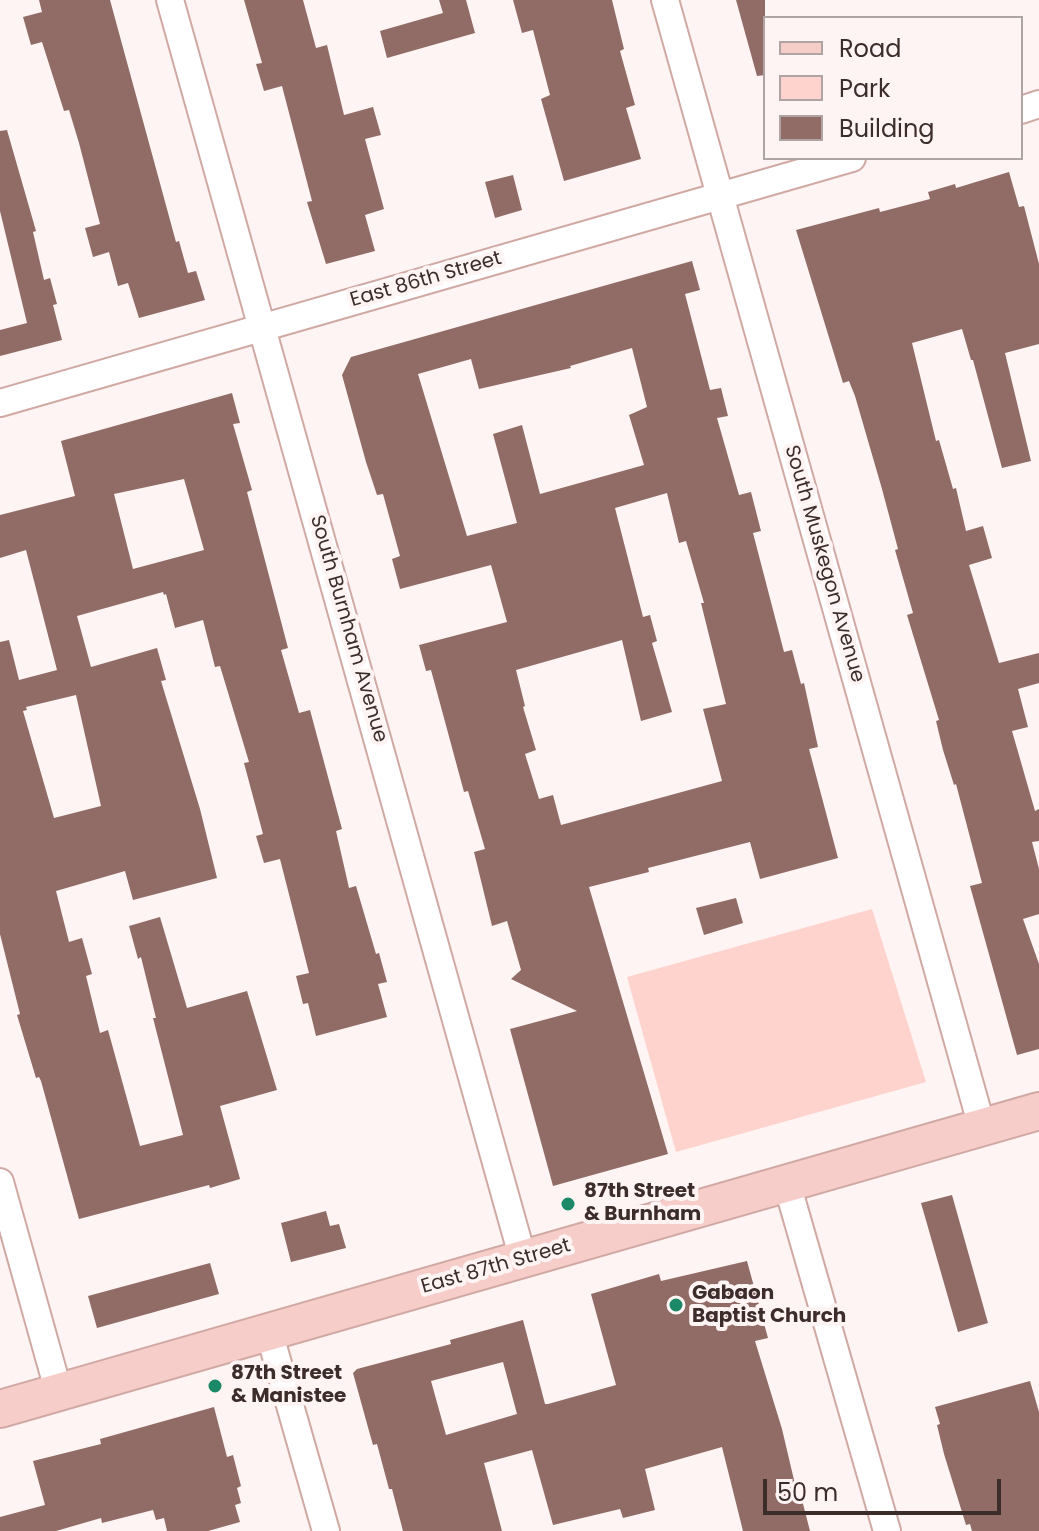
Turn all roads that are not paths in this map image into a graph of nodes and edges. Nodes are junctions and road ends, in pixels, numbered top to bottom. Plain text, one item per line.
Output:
1 (170, 0) edge
2 (665, 0) edge
3 (845, 160) edge
4 (720, 196) junction
5 (263, 327) junction
6 (0, 403) edge
7 (1039, 1111) edge
8 (982, 1127) junction
9 (0, 1182) edge
10 (787, 1184) junction
11 (523, 1259) junction
12 (269, 1332) junction
13 (59, 1393) junction
14 (0, 1409) edge
15 (326, 1531) edge
16 (887, 1531) edge

1 - 5 street, South Burnham Avenue
2 - 4 street, South Muskegon Avenue
3 - 4 street, East 86th Street
4 - 5 street, East 86th Street
4 - 8 street, South Muskegon Avenue
5 - 6 street, East 86th Street
5 - 11 street, South Burnham Avenue
7 - 8 main road, East 87th Street
8 - 10 main road, East 87th Street
9 - 13 street
10 - 11 main road, East 87th Street
10 - 16 street
11 - 12 main road, East 87th Street
12 - 13 main road, East 87th Street
12 - 15 street
13 - 14 main road, East 87th Street

